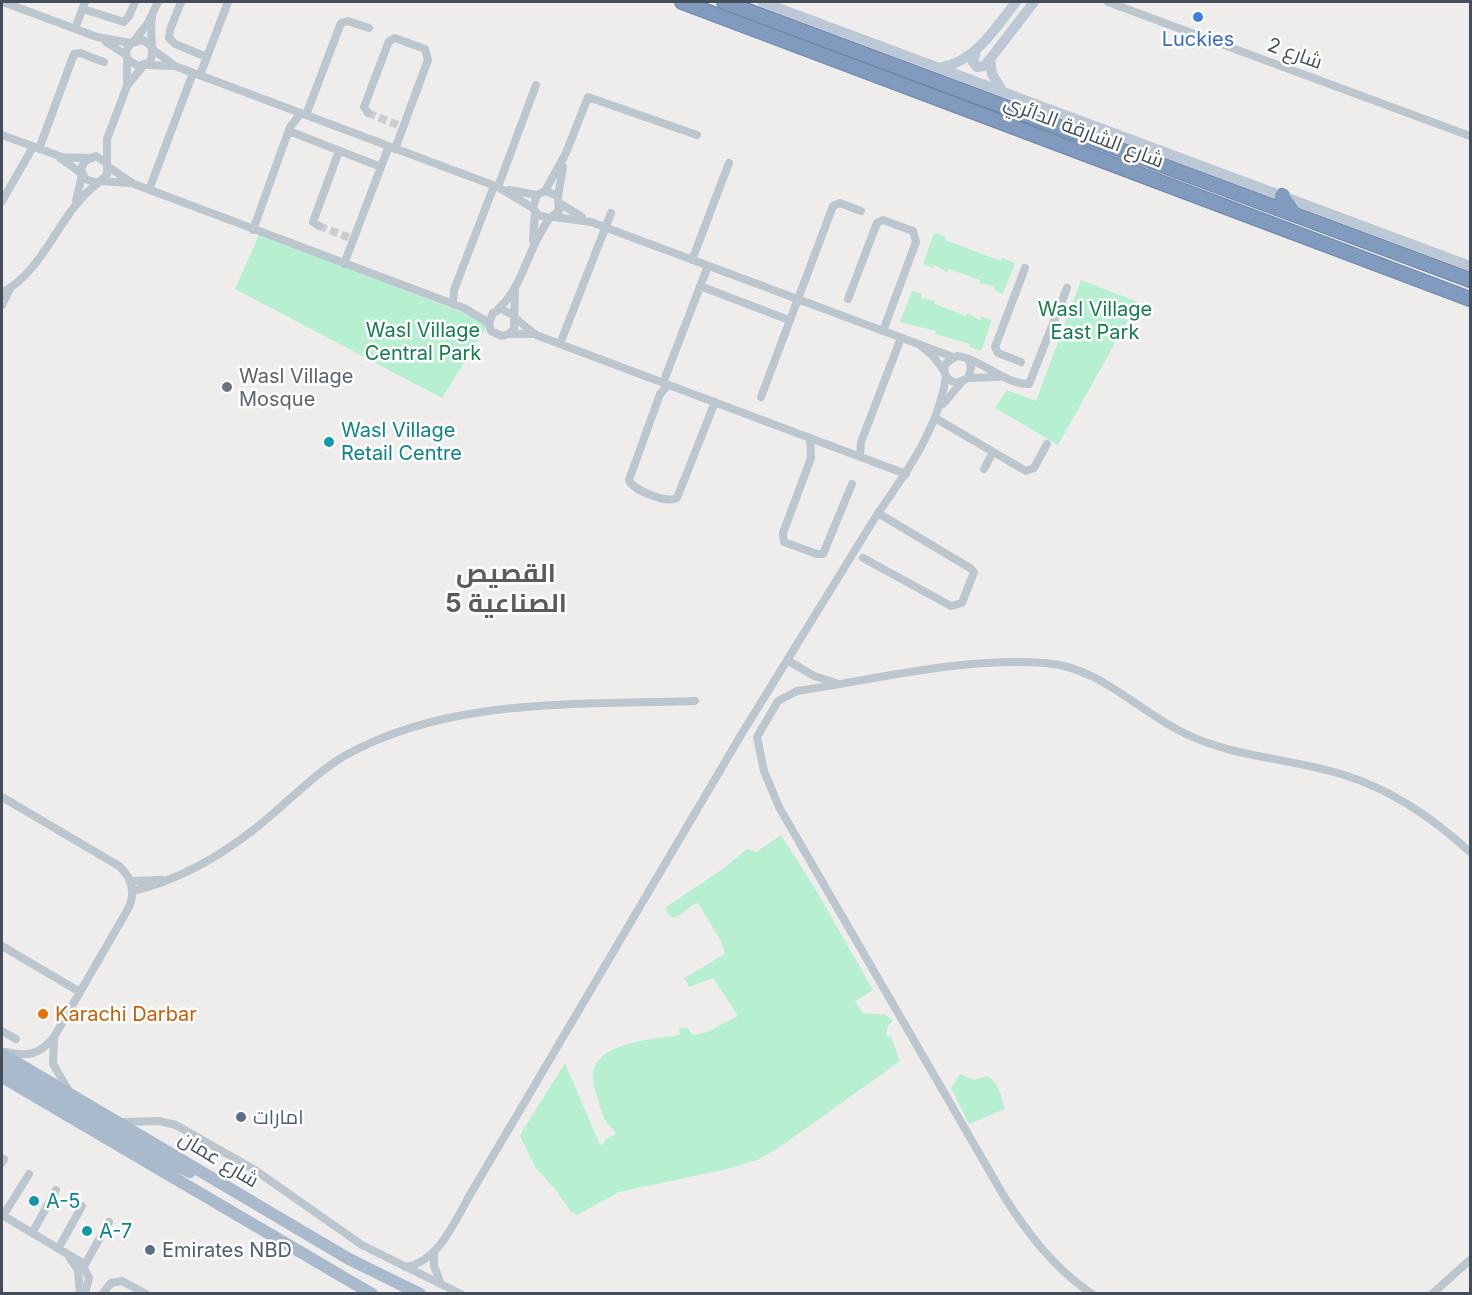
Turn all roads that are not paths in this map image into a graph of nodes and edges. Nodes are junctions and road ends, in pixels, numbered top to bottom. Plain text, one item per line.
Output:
1 (3, 2) edge
2 (135, 2) edge
3 (158, 2) edge
4 (181, 2) edge
5 (228, 2) edge
6 (682, 2) edge
7 (724, 2) edge
8 (762, 2) edge
9 (1016, 2) edge
10 (1034, 2) edge
11 (1108, 2) edge
12 (84, 5) edge
13 (152, 17) junction
14 (369, 28) dead end
15 (75, 29) junction
16 (97, 37) junction
17 (132, 42) junction
18 (151, 47) junction
19 (978, 48) junction
20 (127, 57) junction
21 (207, 57) junction
22 (990, 59) junction
23 (104, 62) dead end
24 (145, 65) junction
25 (175, 66) junction
26 (941, 68) junction
27 (196, 74) junction
28 (127, 86) junction
29 (536, 86) dead end
30 (1003, 92) junction
31 (368, 113) dead end
32 (303, 114) junction
33 (289, 131) junction
34 (2, 135) edge
35 (697, 135) dead end
36 (1470, 136) edge
37 (107, 139) junction
38 (36, 148) junction
39 (392, 148) junction
40 (339, 151) junction
41 (566, 153) junction
42 (53, 154) junction
43 (90, 157) junction
44 (729, 163) dead end
45 (106, 164) junction
46 (381, 167) junction
47 (82, 174) junction
48 (100, 182) junction
49 (134, 184) junction
50 (496, 186) junction
51 (149, 190) junction
52 (541, 193) junction
53 (3, 196) edge
54 (1282, 196) junction
55 (559, 200) junction
56 (73, 208) junction
57 (534, 210) junction
58 (861, 211) dead end
59 (611, 213) dead end
60 (1295, 215) junction
61 (552, 218) junction
62 (591, 222) junction
63 (319, 226) dead end
64 (605, 227) junction
65 (253, 230) junction
66 (530, 249) junction
67 (692, 260) junction
68 (344, 264) junction
69 (708, 266) junction
70 (1470, 266) edge
71 (1025, 268) dead end
72 (1470, 280) edge
73 (700, 286) junction
74 (11, 288) junction
75 (1067, 288) dead end
76 (515, 289) junction
77 (2, 293) edge
78 (797, 299) junction
79 (848, 299) dead end
80 (1470, 299) edge
81 (453, 304) junction
82 (2, 305) edge
83 (464, 308) junction
84 (495, 312) junction
85 (514, 316) junction
86 (789, 320) junction
87 (489, 323) junction
88 (883, 331) junction
89 (509, 334) junction
90 (536, 335) junction
91 (901, 338) junction
92 (560, 344) junction
93 (918, 344) junction
94 (952, 357) junction
95 (969, 361) junction
96 (1021, 362) dead end
97 (945, 374) junction
98 (1004, 377) junction
99 (965, 380) junction
100 (666, 384) junction
101 (760, 397) dead end
102 (715, 402) junction
103 (936, 414) junction
104 (810, 438) junction
105 (1047, 444) dead end
106 (993, 453) junction
107 (860, 456) junction
108 (984, 469) dead end
109 (904, 476) junction
110 (852, 484) dead end
111 (878, 513) junction
112 (863, 558) dead end
113 (787, 660) junction
114 (844, 684) junction
115 (695, 701) dead end
116 (2, 797) edge
117 (1470, 852) edge
118 (167, 880) junction
119 (130, 881) junction
120 (133, 891) junction
121 (2, 946) edge
122 (80, 992) junction
123 (2, 1031) edge
124 (54, 1037) junction
125 (16, 1038) dead end
126 (2, 1052) edge
127 (2, 1065) edge
128 (2, 1077) edge
129 (69, 1091) junction
130 (119, 1122) junction
131 (29, 1174) dead end
132 (230, 1188) junction
133 (56, 1190) dead end
134 (82, 1206) dead end
135 (2, 1216) edge
136 (109, 1222) dead end
137 (32, 1233) junction
138 (61, 1251) junction
139 (434, 1252) junction
140 (1470, 1260) edge
141 (84, 1266) junction
142 (405, 1267) junction
143 (441, 1284) junction
144 (80, 1293) edge
145 (85, 1293) edge
146 (102, 1293) edge
147 (146, 1293) edge
148 (372, 1293) edge
149 (420, 1293) edge
150 (461, 1293) edge
151 (1092, 1293) edge
152 (1432, 1293) edge

1 - 15 street
2 - 12 street
3 - 13 street
4 - 21 street
5 - 21 street
6 - 80 highway, شارع الشارقة الدائري
7 - 60 highway, شارع الشارقة الدائري
8 - 26 street
9 - 19 street
10 - 22 street
11 - 36 street, شارع 2
12 - 15 street
13 - 17 street
13 - 18 street
14 - 32 street
15 - 16 street
16 - 17 street
16 - 20 street
17 - 18 street
17 - 20 street
18 - 24 street
18 - 25 street
19 - 22 street
19 - 26 street
20 - 24 street
20 - 28 street
21 - 27 street
22 - 30 street
23 - 38 street
24 - 25 street
24 - 28 street
25 - 27 street
26 - 30 street
27 - 32 street
27 - 51 street
28 - 37 street
29 - 50 street
30 - 54 street
31 - 39 street
32 - 33 street
32 - 39 street
33 - 40 street
33 - 65 street
34 - 38 street
35 - 41 street
37 - 43 street
37 - 45 street
38 - 42 street
38 - 53 street
39 - 46 street
39 - 50 street
40 - 46 street
40 - 63 street
41 - 52 street
41 - 55 street
42 - 43 street
42 - 47 street
43 - 45 street
43 - 47 street
44 - 67 street
45 - 48 street
45 - 49 street
46 - 68 street
47 - 48 street
47 - 56 street
48 - 49 street
48 - 56 street
49 - 51 street
50 - 52 street
50 - 57 street
50 - 81 street
51 - 65 street
52 - 55 street
52 - 57 street
54 - 60 highway
54 - 70 street
55 - 61 street
55 - 62 street
56 - 74 street
57 - 61 street
57 - 66 street
58 - 78 street
59 - 64 street
60 - 72 highway, شارع الشارقة الدائري
61 - 62 street
61 - 66 street
62 - 64 street
64 - 67 street
64 - 92 street
65 - 68 street
66 - 76 street
67 - 69 street
68 - 81 street
69 - 73 street
69 - 78 street
71 - 96 street
73 - 86 street
73 - 100 street
74 - 77 street
74 - 82 street
75 - 98 street
76 - 84 street
76 - 85 street
78 - 86 street
78 - 88 street
79 - 88 street
81 - 83 street
83 - 84 street
83 - 87 street
84 - 85 street
84 - 87 street
85 - 89 street
85 - 90 street
86 - 101 street
87 - 89 street
88 - 91 street
89 - 90 street
90 - 92 street
91 - 93 street
91 - 107 street
92 - 100 street
93 - 94 street
93 - 97 street
94 - 95 street
94 - 97 street
95 - 98 street
95 - 99 street
97 - 99 street
97 - 103 street
98 - 99 street
99 - 103 street
100 - 102 street
100 - 102 street
102 - 104 street
103 - 106 street
103 - 109 street
104 - 107 street
104 - 110 street
105 - 106 street
106 - 108 street
107 - 109 street
109 - 111 street
111 - 112 street
111 - 113 street
113 - 114 street
113 - 139 street
114 - 117 street
114 - 151 street
115 - 118 street
116 - 119 street
118 - 119 street
118 - 120 street
119 - 120 street
120 - 122 street
121 - 122 street
122 - 124 street
123 - 125 street
124 - 126 street
124 - 129 street
126 - 129 main road, شارع عمان
127 - 132 main road
128 - 148 main road, شارع عمان
129 - 130 main road, شارع عمان
130 - 132 main road, شارع عمان
130 - 142 street
131 - 135 street
132 - 149 main road, شارع عمان
133 - 137 street
134 - 138 street
135 - 137 street
136 - 141 street
137 - 138 street
138 - 141 street
138 - 144 street
139 - 142 street
139 - 143 street
140 - 152 street
141 - 145 street
142 - 143 street
143 - 150 street
146 - 147 street

